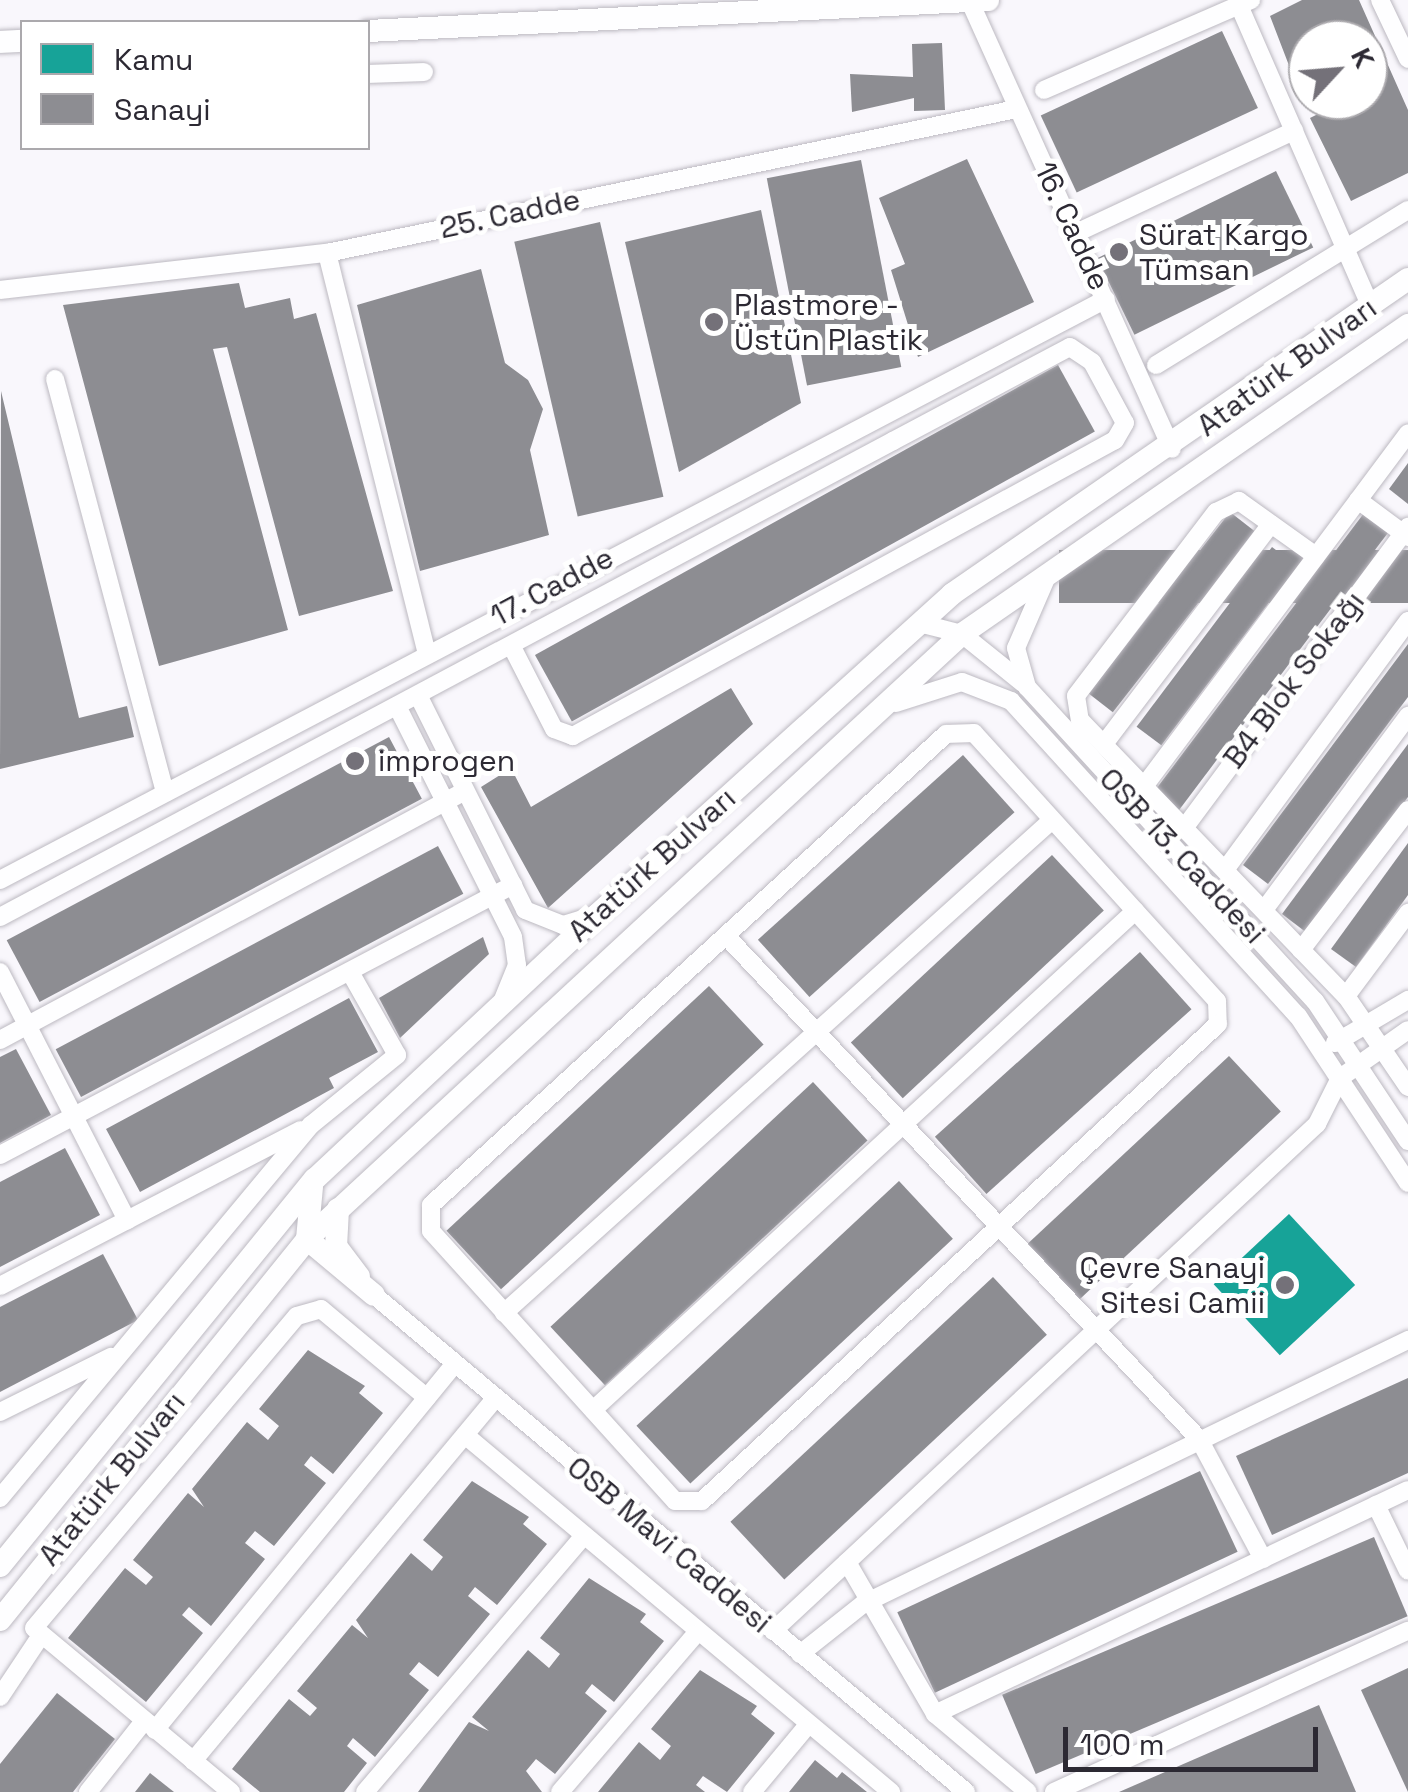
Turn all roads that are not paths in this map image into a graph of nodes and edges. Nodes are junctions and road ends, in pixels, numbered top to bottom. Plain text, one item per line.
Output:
1 (1380, 0) edge
2 (979, 2) edge
3 (1244, 2) edge
4 (370, 30) edge
5 (1408, 59) edge
6 (424, 72) dead end
7 (370, 74) edge
8 (1044, 90) dead end
9 (1016, 109) junction
10 (1294, 132) junction
11 (1408, 210) edge
12 (1076, 233) junction
13 (327, 252) junction
14 (1348, 255) junction
15 (1408, 279) edge
16 (0, 290) edge
17 (1106, 299) junction
18 (1371, 307) junction
19 (1408, 326) edge
20 (1156, 365) dead end
21 (55, 380) dead end
22 (1408, 434) edge
23 (1172, 450) junction
24 (1358, 500) junction
25 (1271, 524) junction
26 (1406, 533) edge
27 (1316, 556) junction
28 (1056, 563) junction
29 (1408, 621) edge
30 (919, 624) junction
31 (962, 634) junction
32 (510, 645) junction
33 (428, 653) junction
34 (1027, 687) junction
35 (418, 695) junction
36 (398, 706) junction
37 (1408, 716) edge
38 (870, 718) junction
39 (1104, 744) junction
40 (1145, 785) junction
41 (466, 791) junction
42 (166, 792) junction
43 (445, 802) junction
44 (1408, 810) edge
45 (1051, 821) junction
46 (1184, 826) junction
47 (1225, 870) junction
48 (0, 880) edge
49 (513, 885) junction
50 (492, 896) junction
51 (1135, 910) junction
52 (1264, 910) junction
53 (1408, 914) edge
54 (597, 915) junction
55 (0, 918) edge
56 (728, 938) junction
57 (1301, 950) junction
58 (0, 972) edge
59 (350, 972) junction
60 (1346, 996) junction
61 (1408, 1000) edge
62 (501, 1004) junction
63 (1364, 1018) junction
64 (27, 1025) junction
65 (1408, 1030) edge
66 (818, 1031) junction
67 (1340, 1037) junction
68 (0, 1040) edge
69 (1380, 1042) junction
70 (1324, 1054) junction
71 (1357, 1062) junction
72 (1340, 1078) junction
73 (1408, 1087) edge
74 (74, 1116) junction
75 (311, 1125) junction
76 (905, 1125) junction
77 (1408, 1142) edge
78 (0, 1155) edge
79 (316, 1179) junction
80 (1408, 1183) edge
81 (338, 1210) junction
82 (128, 1220) junction
83 (1000, 1228) junction
84 (307, 1239) junction
85 (0, 1286) edge
86 (374, 1294) junction
87 (504, 1312) junction
88 (1094, 1326) junction
89 (1408, 1340) edge
90 (120, 1352) junction
91 (453, 1366) junction
92 (426, 1398) junction
93 (494, 1400) junction
94 (593, 1410) junction
95 (0, 1412) edge
96 (465, 1435) junction
97 (1199, 1439) junction
98 (1408, 1490) edge
99 (0, 1498) edge
100 (1376, 1505) junction
101 (582, 1538) junction
102 (1263, 1559) junction
103 (847, 1562) junction
104 (0, 1566) edge
105 (1408, 1570) edge
106 (864, 1604) junction
107 (0, 1620) edge
108 (773, 1631) junction
109 (1408, 1631) edge
110 (696, 1634) junction
111 (38, 1640) junction
112 (800, 1654) junction
113 (0, 1697) edge
114 (935, 1714) junction
115 (149, 1726) junction
116 (808, 1726) junction
117 (193, 1761) junction
118 (88, 1792) edge
119 (232, 1792) edge
120 (365, 1792) edge
121 (560, 1792) edge
122 (752, 1792) edge
123 (891, 1792) edge
124 (966, 1792) edge
125 (1028, 1792) edge
126 (1054, 1792) edge

1 - 5 street
2 - 4 main road
2 - 9 street, 16. Cadde
3 - 8 street
3 - 10 street
6 - 7 street
9 - 12 street, 16. Cadde
9 - 13 street, 25. Cadde
10 - 12 street
10 - 14 street
11 - 14 street
12 - 17 street, 16. Cadde
13 - 16 street, 25. Cadde
13 - 33 street
14 - 18 street
14 - 20 street
15 - 18 main road, Atatürk Bulvarı
17 - 23 street, 16. Cadde
17 - 33 street, 17. Cadde
18 - 23 main road, Atatürk Bulvarı
19 - 28 main road, Atatürk Bulvarı
21 - 42 street
22 - 24 street
23 - 30 main road, Atatürk Bulvarı
24 - 26 street
24 - 27 street
25 - 27 street
25 - 39 street
25 - 39 street
26 - 46 street, B4 Blok Sokağı
27 - 40 street
28 - 31 main road, Atatürk Bulvarı
28 - 34 street
29 - 47 street
30 - 31 street
30 - 54 main road, Atatürk Bulvarı
31 - 34 street, OSB 13. Caddesi
31 - 38 main road, Atatürk Bulvarı
32 - 32 street
32 - 35 street
33 - 42 street, 17. Cadde
34 - 67 street, OSB 13. Caddesi
35 - 36 street
35 - 41 street
36 - 43 street
36 - 55 street
37 - 52 street
38 - 70 street
38 - 81 main road, Atatürk Bulvarı
39 - 40 street
40 - 46 street
41 - 43 street
41 - 49 street
42 - 48 street, 17. Cadde
43 - 50 street
43 - 64 street
44 - 57 street
45 - 51 street
45 - 56 street
45 - 66 street
46 - 47 street
47 - 52 street
49 - 50 street
49 - 54 street
50 - 59 street
50 - 62 street
51 - 76 street
51 - 83 street
52 - 57 street
53 - 60 street
54 - 62 main road, Atatürk Bulvarı
56 - 66 street
56 - 87 street
57 - 60 street
58 - 64 street
59 - 74 street
59 - 75 street
60 - 63 street
61 - 63 street
62 - 79 main road, Atatürk Bulvarı
63 - 67 street
63 - 69 street
64 - 68 street
64 - 74 street
65 - 69 street
66 - 76 street
66 - 87 street
67 - 70 street
67 - 71 street, OSB 13. Caddesi
69 - 71 street
69 - 73 street
70 - 72 street
71 - 72 street
71 - 77 street, OSB 13. Caddesi
72 - 80 street
72 - 88 street
74 - 78 street
74 - 82 street
75 - 82 street
75 - 90 street
76 - 83 street
76 - 94 street
79 - 84 main road
79 - 104 main road, Atatürk Bulvarı
81 - 84 main road, Atatürk Bulvarı
81 - 86 main road
82 - 85 street
83 - 88 street
83 - 94 street
84 - 86 main road
84 - 107 main road, Atatürk Bulvarı
86 - 91 street, OSB Mavi Caddesi
87 - 94 street
88 - 97 street
88 - 103 street
89 - 97 street
90 - 95 street
90 - 99 street
91 - 92 street
91 - 93 street, OSB Mavi Caddesi
92 - 111 street
92 - 115 street
93 - 96 street
93 - 108 street, OSB Mavi Caddesi
96 - 101 street
96 - 117 street
97 - 102 street
97 - 106 street
98 - 100 street
100 - 102 street
100 - 105 street
101 - 110 street
101 - 120 street
102 - 114 street
103 - 106 street
103 - 108 street
106 - 112 street
106 - 114 street
108 - 112 street, OSB Mavi Caddesi
109 - 126 street
110 - 116 street
110 - 121 street
111 - 113 street
111 - 115 street
112 - 124 street, OSB Mavi Caddesi
114 - 125 street
115 - 117 street
115 - 118 street
116 - 122 street
116 - 123 street
117 - 119 street

